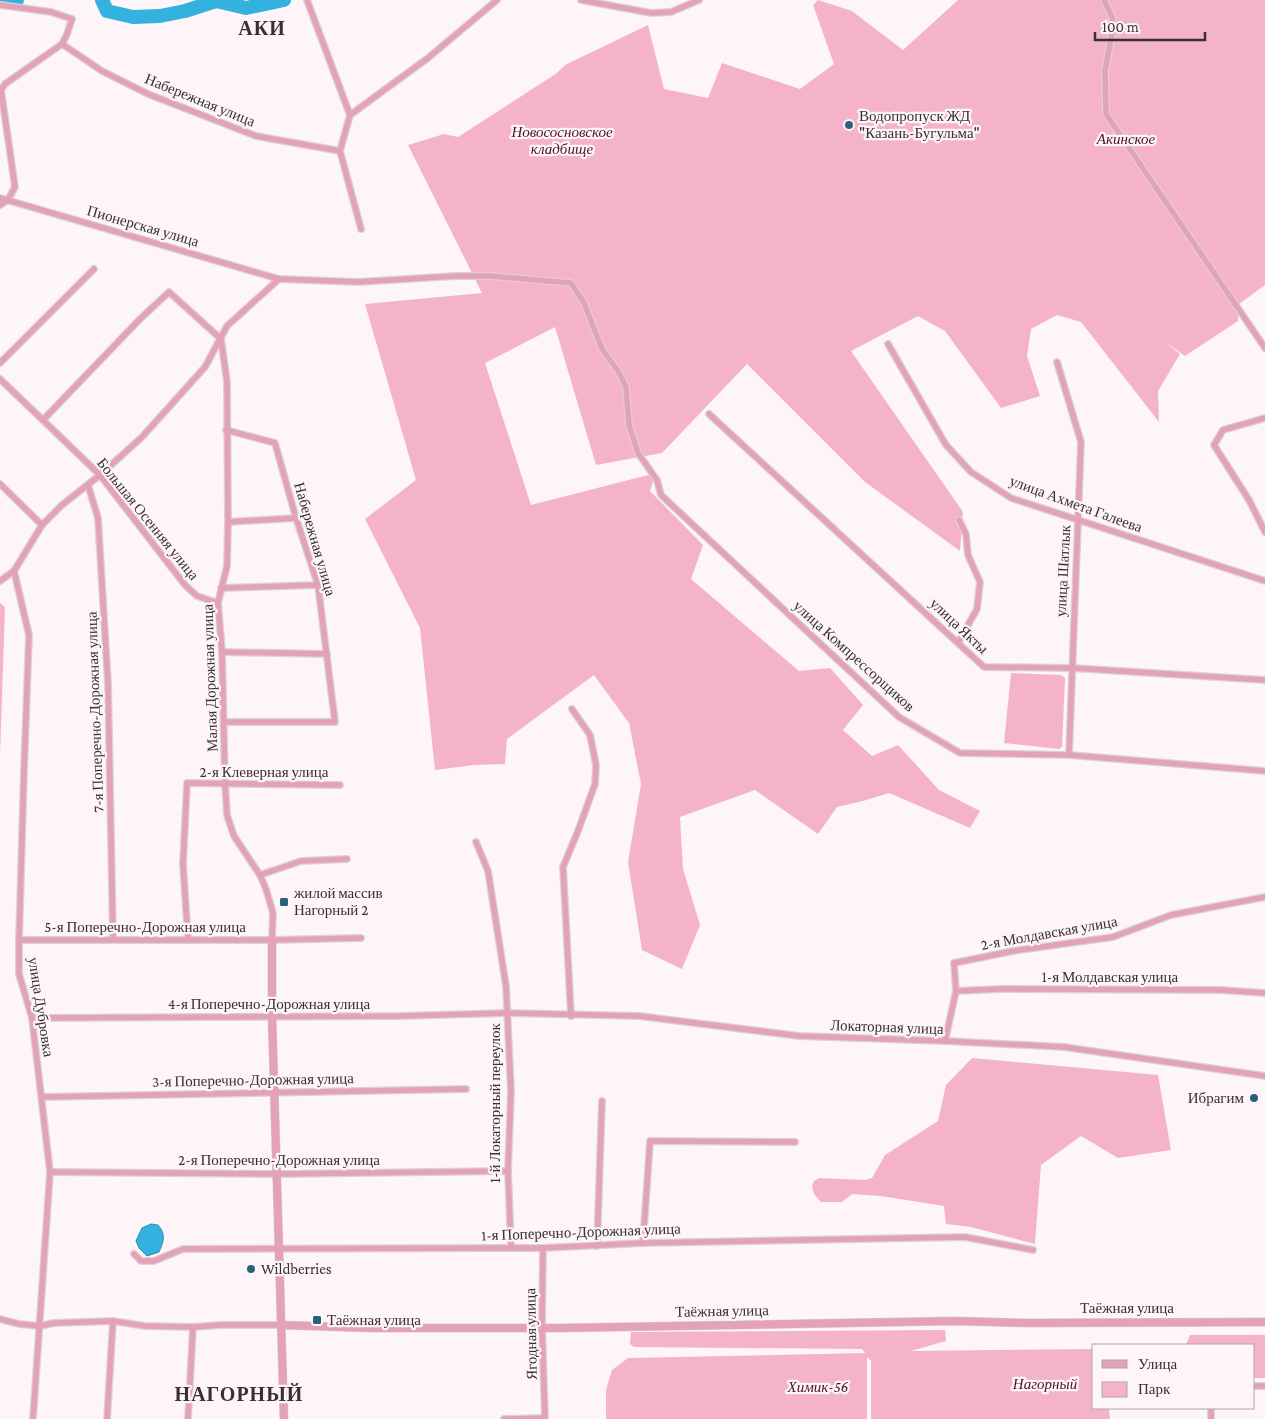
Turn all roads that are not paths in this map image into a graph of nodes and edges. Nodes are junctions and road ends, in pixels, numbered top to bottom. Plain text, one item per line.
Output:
1 (307, 0) edge
2 (497, 0) edge
3 (581, 0) edge
4 (699, 0) edge
5 (1104, 0) edge
6 (0, 5) edge
7 (62, 44) junction
8 (350, 115) junction
9 (340, 151) junction
10 (0, 198) edge
11 (8, 200) junction
12 (0, 205) edge
13 (362, 229) dead end
14 (94, 269) dead end
15 (279, 279) junction
16 (221, 339) junction
17 (888, 344) dead end
18 (1265, 348) edge
19 (1057, 362) dead end
20 (0, 363) edge
21 (0, 379) edge
22 (709, 414) dead end
23 (1265, 418) edge
24 (43, 420) junction
25 (226, 430) junction
26 (638, 453) joint
27 (100, 475) junction
28 (0, 484) edge
29 (88, 485) junction
30 (296, 518) junction
31 (959, 520) dead end
32 (1078, 521) junction
33 (228, 522) junction
34 (42, 524) junction
35 (1265, 532) edge
36 (14, 571) junction
37 (0, 581) edge
38 (1265, 581) edge
39 (318, 585) junction
40 (220, 588) junction
41 (218, 603) junction
42 (958, 643) junction
43 (222, 652) junction
44 (327, 654) junction
45 (1072, 668) junction
46 (1265, 680) edge
47 (572, 709) dead end
48 (224, 722) junction
49 (1069, 755) junction
50 (1265, 771) edge
51 (225, 784) junction
52 (340, 785) dead end
53 (476, 842) dead end
54 (347, 859) dead end
55 (260, 875) junction
56 (1265, 897) edge
57 (361, 938) dead end
58 (188, 939) junction
59 (19, 940) junction
60 (113, 940) junction
61 (272, 940) junction
62 (956, 991) junction
63 (1265, 993) edge
64 (507, 1013) junction
65 (272, 1016) junction
66 (571, 1016) junction
67 (32, 1018) junction
68 (945, 1041) junction
69 (1265, 1076) edge
70 (466, 1089) dead end
71 (275, 1091) junction
72 (42, 1097) junction
73 (602, 1101) dead end
74 (796, 1142) dead end
75 (508, 1171) junction
76 (50, 1172) junction
77 (276, 1174) junction
78 (643, 1243) junction
79 (597, 1246) junction
80 (511, 1248) junction
81 (543, 1248) junction
82 (278, 1250) junction
83 (1033, 1250) dead end
84 (134, 1254) dead end
85 (0, 1319) edge
86 (113, 1321) junction
87 (1265, 1322) edge
88 (281, 1325) junction
89 (40, 1326) junction
90 (192, 1327) junction
91 (542, 1327) junction
92 (33, 1419) edge
93 (108, 1419) edge
94 (188, 1419) edge
95 (284, 1419) edge
96 (504, 1419) edge
97 (545, 1419) edge

1 - 8 street
2 - 8 street
3 - 4 street
5 - 18 street
6 - 7 street
7 - 9 street, Набережная улица
7 - 11 street
8 - 9 street
9 - 13 street
10 - 11 street, Пионерская улица
11 - 12 street
11 - 15 street, Пионерская улица
14 - 20 street
15 - 16 street
15 - 26 street, Пионерская улица
16 - 24 street
16 - 25 street, Малая Дорожная улица
16 - 27 street
17 - 32 street, улица Ахмета Галеева
19 - 32 street, улица Шатлык
21 - 24 street, Большая Осенняя улица
22 - 42 street, улица Якты
23 - 35 street
24 - 27 street, Большая Осенняя улица
25 - 30 street, Набережная улица
25 - 33 street, Малая Дорожная улица
26 - 49 street, улица Компрессорщиков
27 - 29 street
27 - 41 street, Большая Осенняя улица
28 - 34 street
29 - 34 street
29 - 60 street, 7-я Поперечно-Дорожная улица
30 - 33 street
30 - 39 street, Набережная улица
31 - 42 street
32 - 38 street, улица Ахмета Галеева
32 - 45 street, улица Шатлык
33 - 40 street, Малая Дорожная улица
34 - 36 street
36 - 37 street
36 - 59 street, улица Дубровка
39 - 40 street
39 - 44 street, Набережная улица
40 - 41 street, Малая Дорожная улица
41 - 43 street, Малая Дорожная улица
42 - 45 street, улица Якты
43 - 44 street
43 - 48 street, Малая Дорожная улица
44 - 48 street, Набережная улица
45 - 46 street, улица Якты
45 - 49 street, улица Шатлык
47 - 66 street
48 - 51 street, Малая Дорожная улица
49 - 50 street, улица Компрессорщиков
51 - 52 street, 2-я Клеверная улица
51 - 55 street, Малая Дорожная улица
51 - 58 street, 2-я Клеверная улица
53 - 64 street, 1-й Локаторный переулок
54 - 55 street
55 - 61 street, Малая Дорожная улица
56 - 62 street, 2-я Молдавская улица
57 - 61 street, 5-я Поперечно-Дорожная улица
58 - 60 street, 5-я Поперечно-Дорожная улица
58 - 61 street, 5-я Поперечно-Дорожная улица
59 - 60 street, 5-я Поперечно-Дорожная улица
59 - 67 street, улица Дубровка
61 - 65 street
62 - 63 street, 1-я Молдавская улица
62 - 68 street
64 - 65 street, 4-я Поперечно-Дорожная улица
64 - 66 street, Локаторная улица
64 - 75 street, 1-й Локаторный переулок
65 - 67 street, 4-я Поперечно-Дорожная улица
65 - 71 street
66 - 68 street, Локаторная улица
67 - 72 street, улица Дубровка
68 - 69 street, Локаторная улица
70 - 71 street, 3-я Поперечно-Дорожная улица
71 - 72 street, 3-я Поперечно-Дорожная улица
71 - 77 street
72 - 76 street, улица Дубровка
73 - 79 street
74 - 78 street
75 - 77 street, 2-я Поперечно-Дорожная улица
75 - 80 street, 1-й Локаторный переулок
76 - 77 street, 2-я Поперечно-Дорожная улица
76 - 89 street, улица Дубровка
77 - 82 street
78 - 79 street, 1-я Поперечно-Дорожная улица
78 - 83 street, 1-я Поперечно-Дорожная улица
79 - 81 street, 1-я Поперечно-Дорожная улица
80 - 81 street, 1-я Поперечно-Дорожная улица
80 - 82 street, 1-я Поперечно-Дорожная улица
81 - 91 street, Ягодная улица
82 - 84 street, 1-я Поперечно-Дорожная улица
82 - 88 street
85 - 89 street, Таёжная улица
86 - 89 street, Таёжная улица
86 - 90 street, Таёжная улица
86 - 93 street
87 - 91 street, Таёжная улица
88 - 90 street, Таёжная улица
88 - 91 street, Таёжная улица
88 - 95 street
89 - 92 street, улица Дубровка
90 - 94 street
91 - 97 street, Ягодная улица
96 - 97 street

